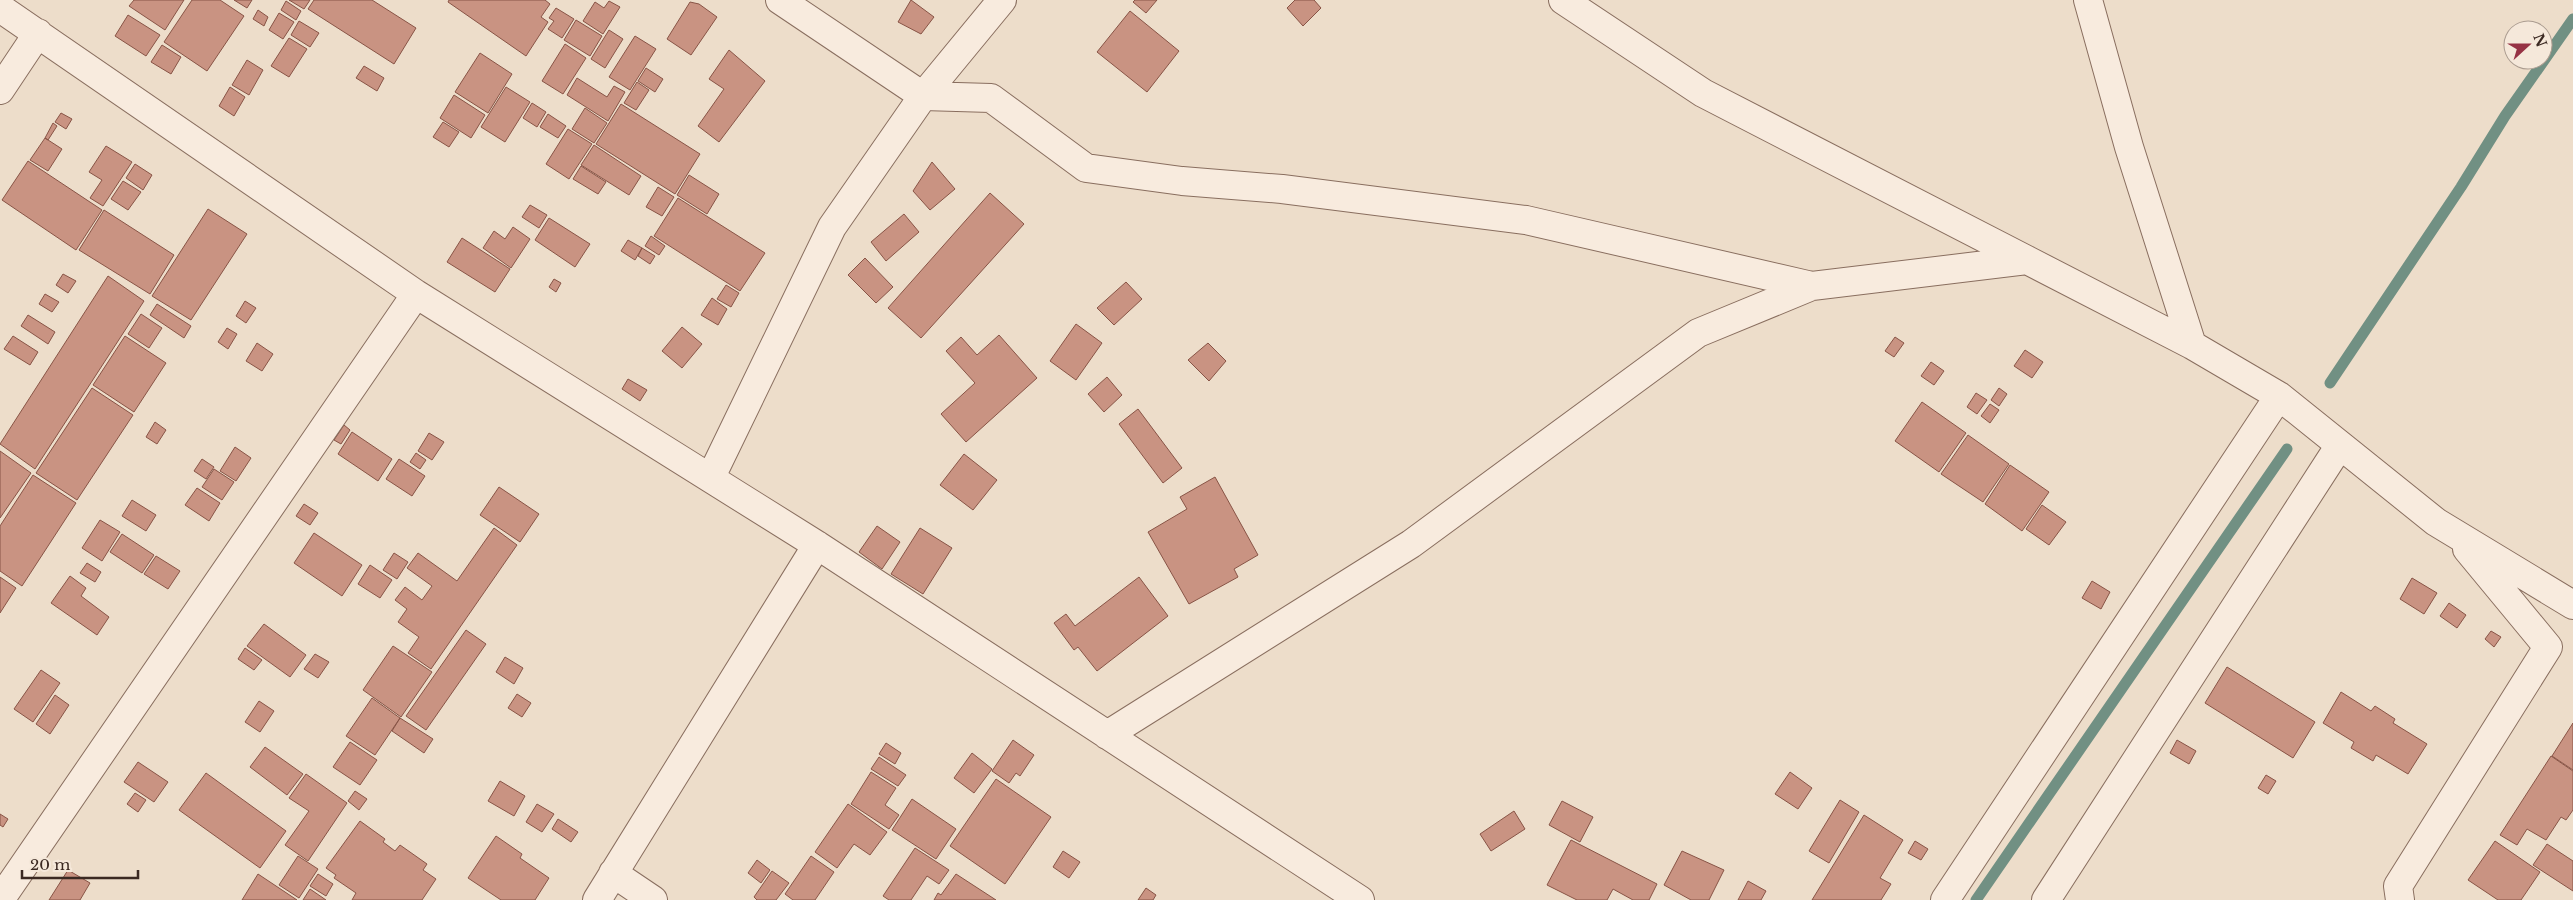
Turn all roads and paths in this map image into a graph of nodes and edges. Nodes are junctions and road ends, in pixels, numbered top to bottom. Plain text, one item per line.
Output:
1 (780, 0) edge
2 (1002, 0) edge
3 (1564, 0) edge
4 (2088, 0) edge
5 (0, 8) edge
6 (38, 33) junction
7 (0, 90) edge
8 (923, 96) junction
9 (2027, 260) junction
10 (1812, 286) junction
11 (416, 294) junction
12 (2192, 345) junction
13 (2279, 396) junction
14 (2340, 445) junction
15 (711, 477) junction
16 (2454, 534) junction
17 (817, 545) junction
18 (2573, 605) edge
19 (1107, 735) junction
20 (613, 874) junction
21 (0, 900) edge
22 (597, 900) edge
23 (653, 900) edge
24 (1360, 900) edge
25 (1945, 900) edge
26 (2046, 900) edge
27 (2400, 900) edge

1 - 8 street
2 - 8 street
3 - 9 street
4 - 12 street
5 - 6 street
6 - 7 street
6 - 11 street
8 - 10 street
8 - 15 street
9 - 10 street
9 - 12 street
10 - 19 street
11 - 15 street
11 - 21 street
12 - 13 street
13 - 14 street
13 - 25 street
14 - 16 street
14 - 26 street
15 - 17 street
16 - 18 street
16 - 27 street
17 - 19 street
17 - 20 street
19 - 24 street
20 - 22 street
20 - 23 street

